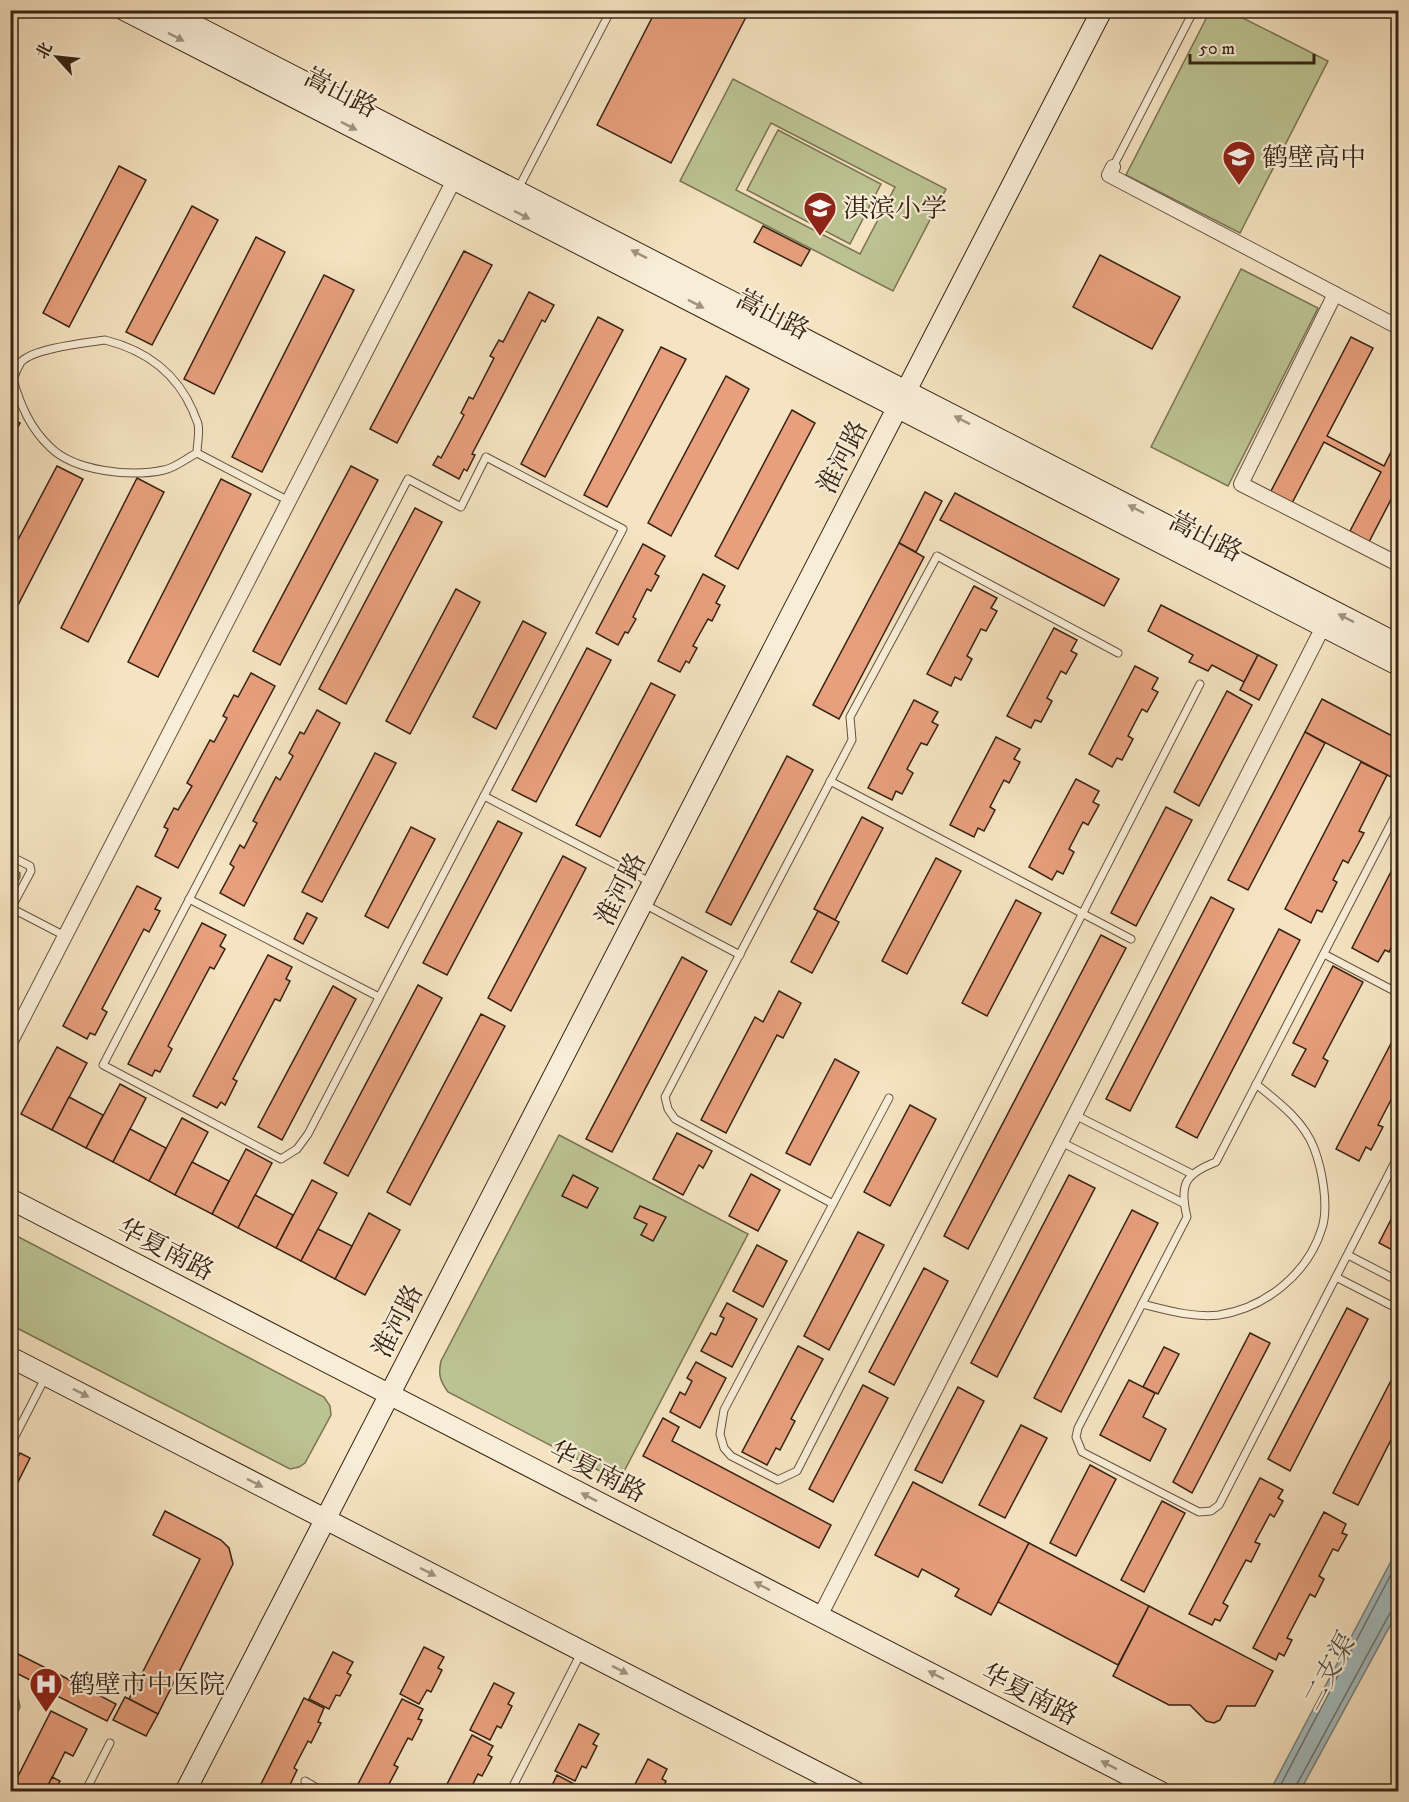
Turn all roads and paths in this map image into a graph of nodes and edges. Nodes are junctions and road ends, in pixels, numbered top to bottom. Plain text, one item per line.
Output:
1 (123, 10) edge
2 (165, 10) edge
3 (611, 10) edge
4 (1102, 10) edge
5 (1194, 10) edge
6 (1113, 167) joint
7 (454, 180) junction
8 (517, 192) junction
9 (1335, 294) junction
10 (1398, 327) edge
11 (902, 400) junction
12 (197, 453) junction
13 (289, 501) junction
14 (1398, 564) edge
15 (1323, 627) junction
16 (1398, 644) edge
17 (1118, 653) dead end
18 (1398, 665) edge
19 (1200, 684) dead end
20 (830, 782) junction
21 (484, 796) junction
22 (1398, 810) edge
23 (10, 856) edge
24 (653, 883) junction
25 (189, 899) junction
26 (642, 904) junction
27 (11, 909) edge
28 (1083, 914) junction
29 (65, 936) junction
30 (1131, 939) dead end
31 (1324, 954) junction
32 (740, 955) junction
33 (1398, 993) edge
34 (379, 997) junction
35 (10, 1043) edge
36 (1256, 1084) junction
37 (889, 1098) dead end
38 (1075, 1115) junction
39 (1061, 1142) junction
40 (1398, 1156) edge
41 (1192, 1174) junction
42 (10, 1199) edge
43 (1184, 1203) junction
44 (833, 1204) junction
45 (1348, 1255) junction
46 (1336, 1277) junction
47 (1398, 1281) edge
48 (1142, 1304) junction
49 (1398, 1309) edge
50 (10, 1357) edge
51 (46, 1376) junction
52 (389, 1394) junction
53 (10, 1446) edge
54 (325, 1519) junction
55 (820, 1616) junction
56 (582, 1651) junction
57 (110, 1743) dead end
58 (305, 1781) dead end
59 (85, 1791) edge
60 (185, 1791) edge
61 (324, 1791) edge
62 (510, 1791) edge
63 (856, 1791) edge
64 (1161, 1791) edge

1 -> 7 street, 嵩山路
2 - 8 street, 嵩山路
3 - 8 lane
4 - 11 street, 淮河路
5 - 6 lane
6 - 9 street
7 -> 11 street, 嵩山路
7 - 13 street
11 -> 8 street, 嵩山路
9 - 10 street
9 - 14 street
11 - 15 street, 嵩山路
16 -> 11 street, 嵩山路
11 - 24 street, 淮河路
12 - 12 lane
12 - 13 lane
13 - 29 street
15 - 18 street, 嵩山路
15 - 38 street
17 - 20 lane
19 - 28 lane
20 - 28 lane
20 - 32 lane
21 - 24 lane
21 - 25 lane
21 - 34 lane
22 - 31 lane
23 - 27 lane
24 - 26 street, 淮河路
25 - 34 lane
25 - 34 lane
26 - 32 lane
26 - 52 street, 淮河路
27 - 29 lane
28 - 30 lane
28 - 44 lane
29 - 35 street
31 - 33 lane
31 - 36 lane
32 - 44 lane
36 - 41 lane
36 - 48 lane
37 - 44 lane
38 - 39 street
38 - 41 lane
39 - 43 lane
39 - 55 street
40 - 45 lane
41 - 43 lane
42 - 52 street, 华夏南路
43 - 48 lane
45 - 46 lane
45 - 47 lane
46 - 48 lane
46 - 49 lane
50 - 51 street
51 - 53 lane
51 -> 54 street
52 - 54 street, 淮河路
55 -> 52 street, 华夏南路
54 -> 56 street
54 - 60 street, 淮河路
64 -> 55 street, 华夏南路
56 - 62 lane
56 -> 63 street
57 - 59 lane
58 - 61 lane

